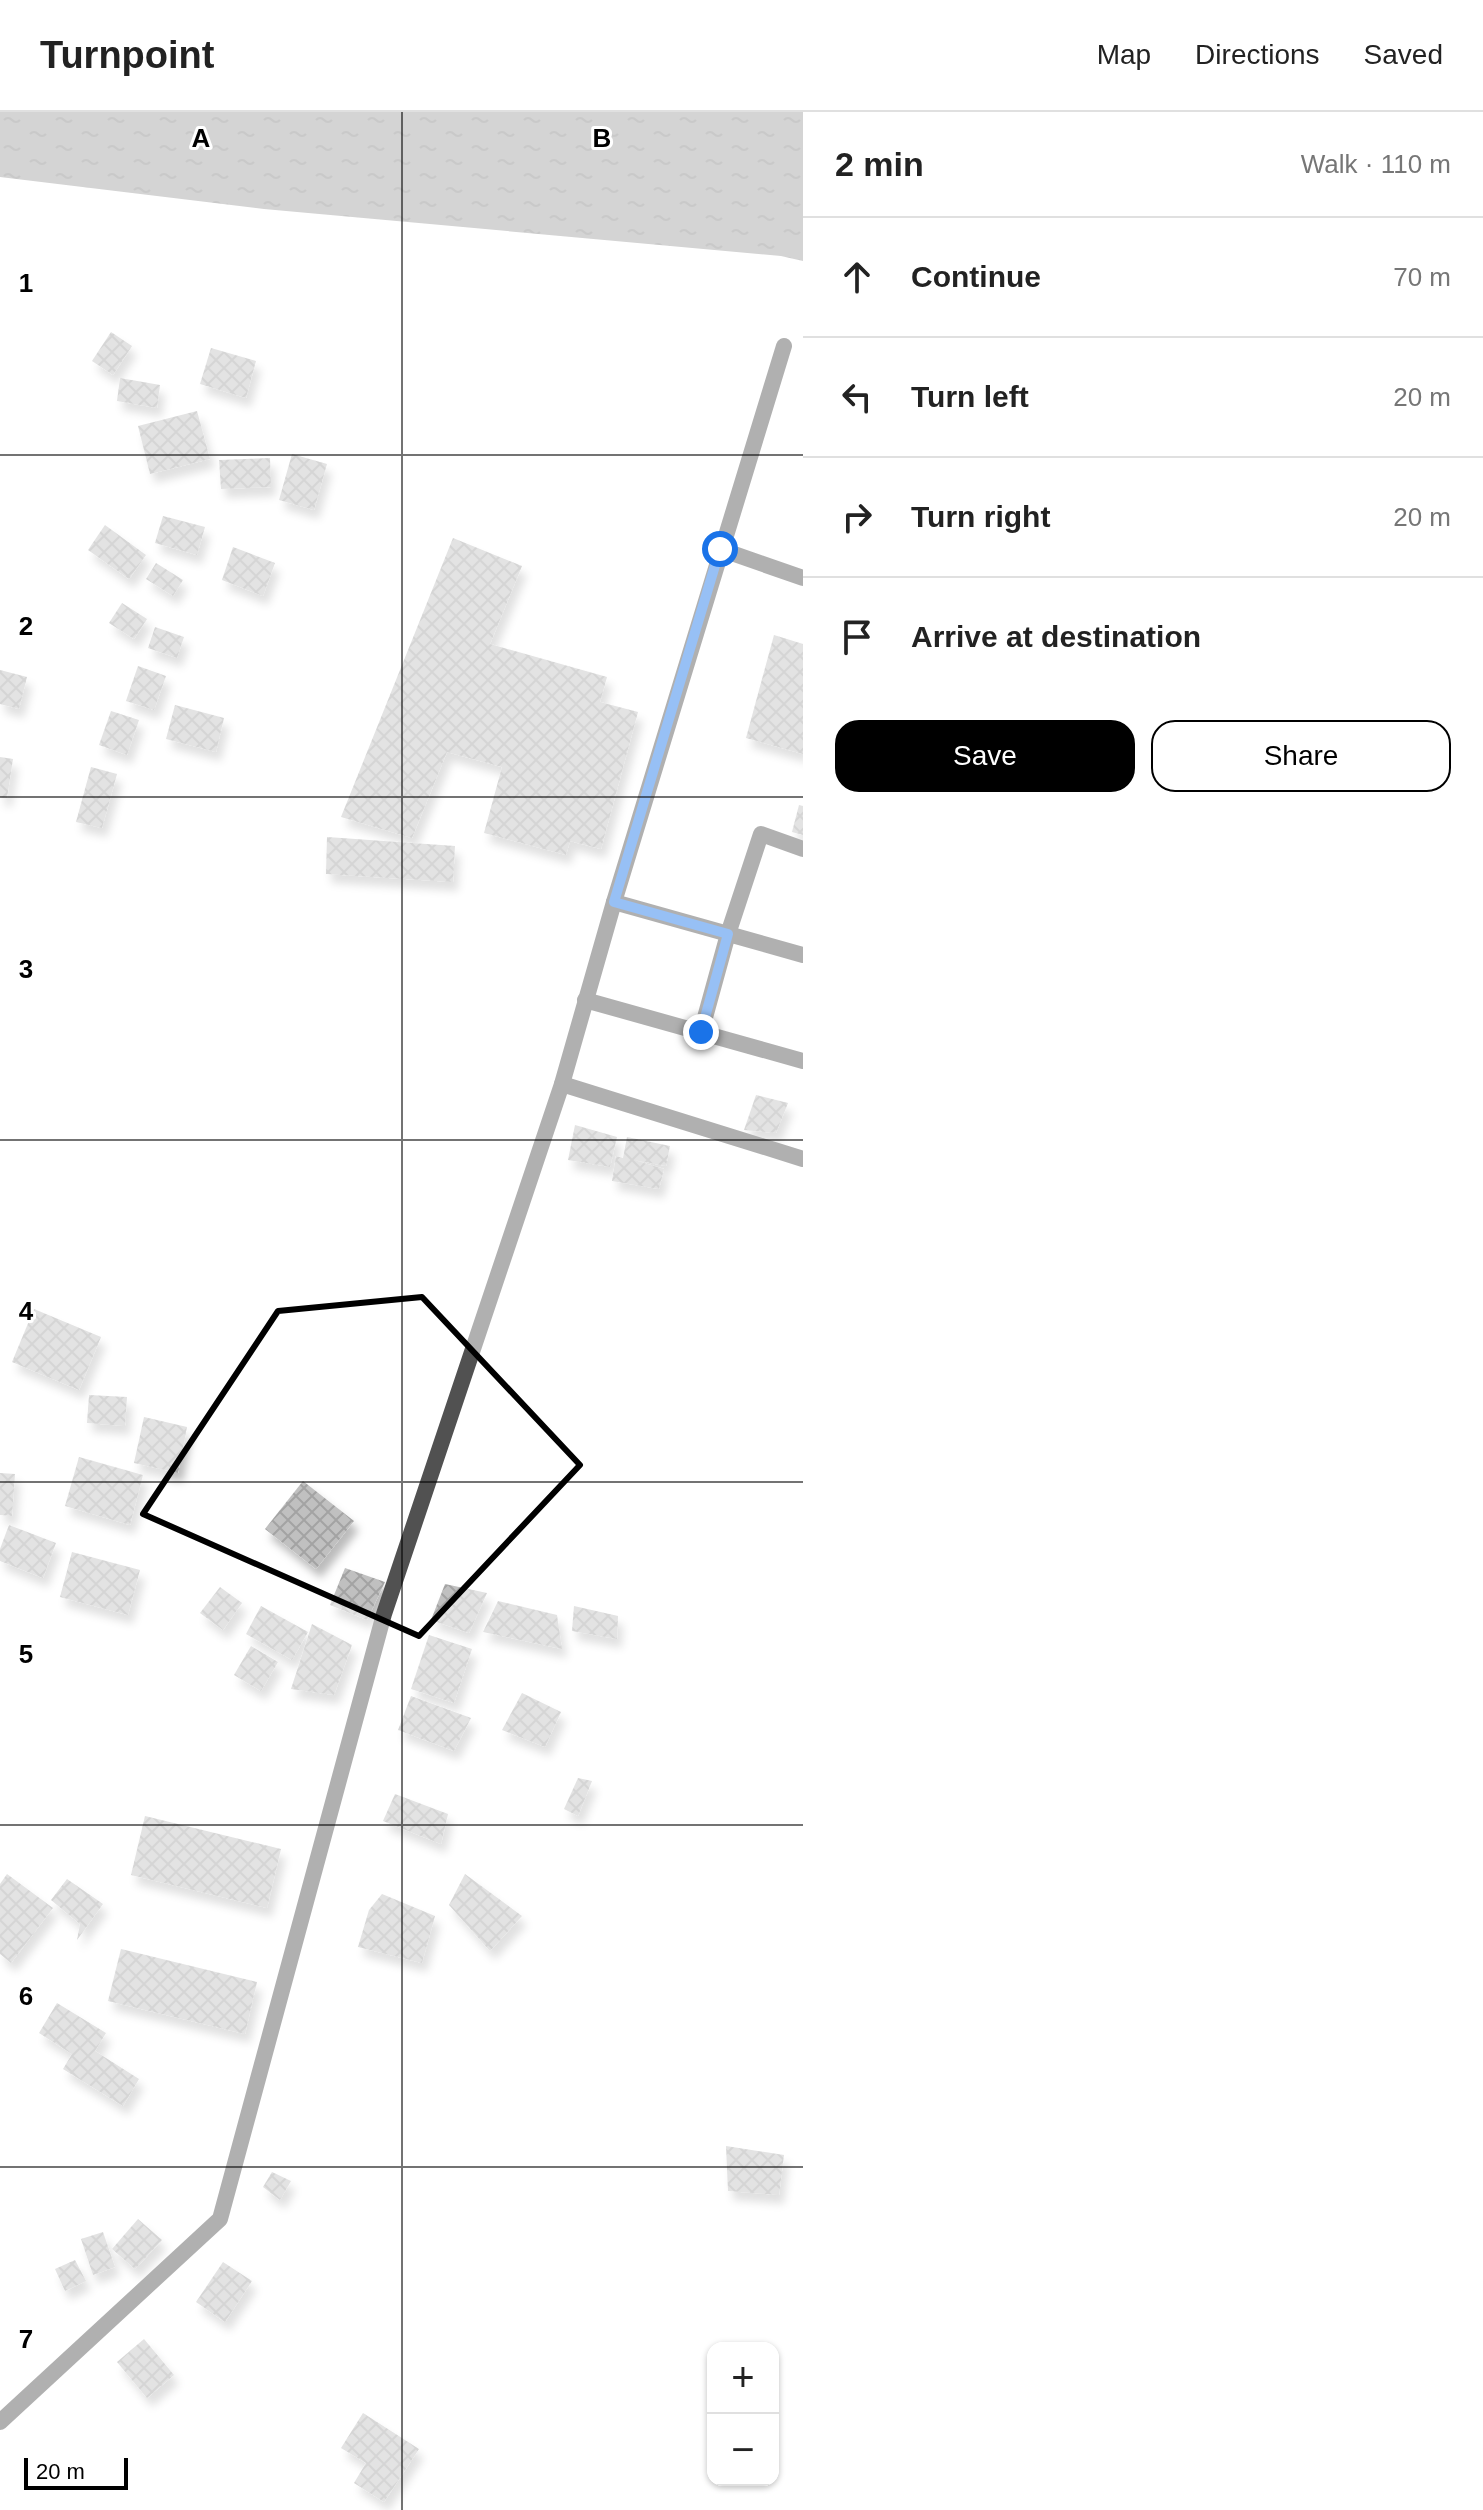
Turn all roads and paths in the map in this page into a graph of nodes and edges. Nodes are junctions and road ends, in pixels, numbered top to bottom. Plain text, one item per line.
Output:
1 (784, 346) dead end
2 (720, 549) junction
3 (803, 578) edge
4 (803, 849) edge
5 (614, 902) junction
6 (728, 934) junction
7 (803, 955) edge
8 (585, 1000) junction
9 (701, 1032) junction
10 (803, 1061) edge
11 (562, 1084) junction
12 (803, 1159) edge
13 (0, 2422) edge

1 - 2 street
2 - 3 street
2 - 5 street
4 - 6 street
5 - 6 street
5 - 8 street
6 - 7 street
6 - 9 street
8 - 9 street
8 - 11 street
9 - 10 street
11 - 12 street
11 - 13 street

